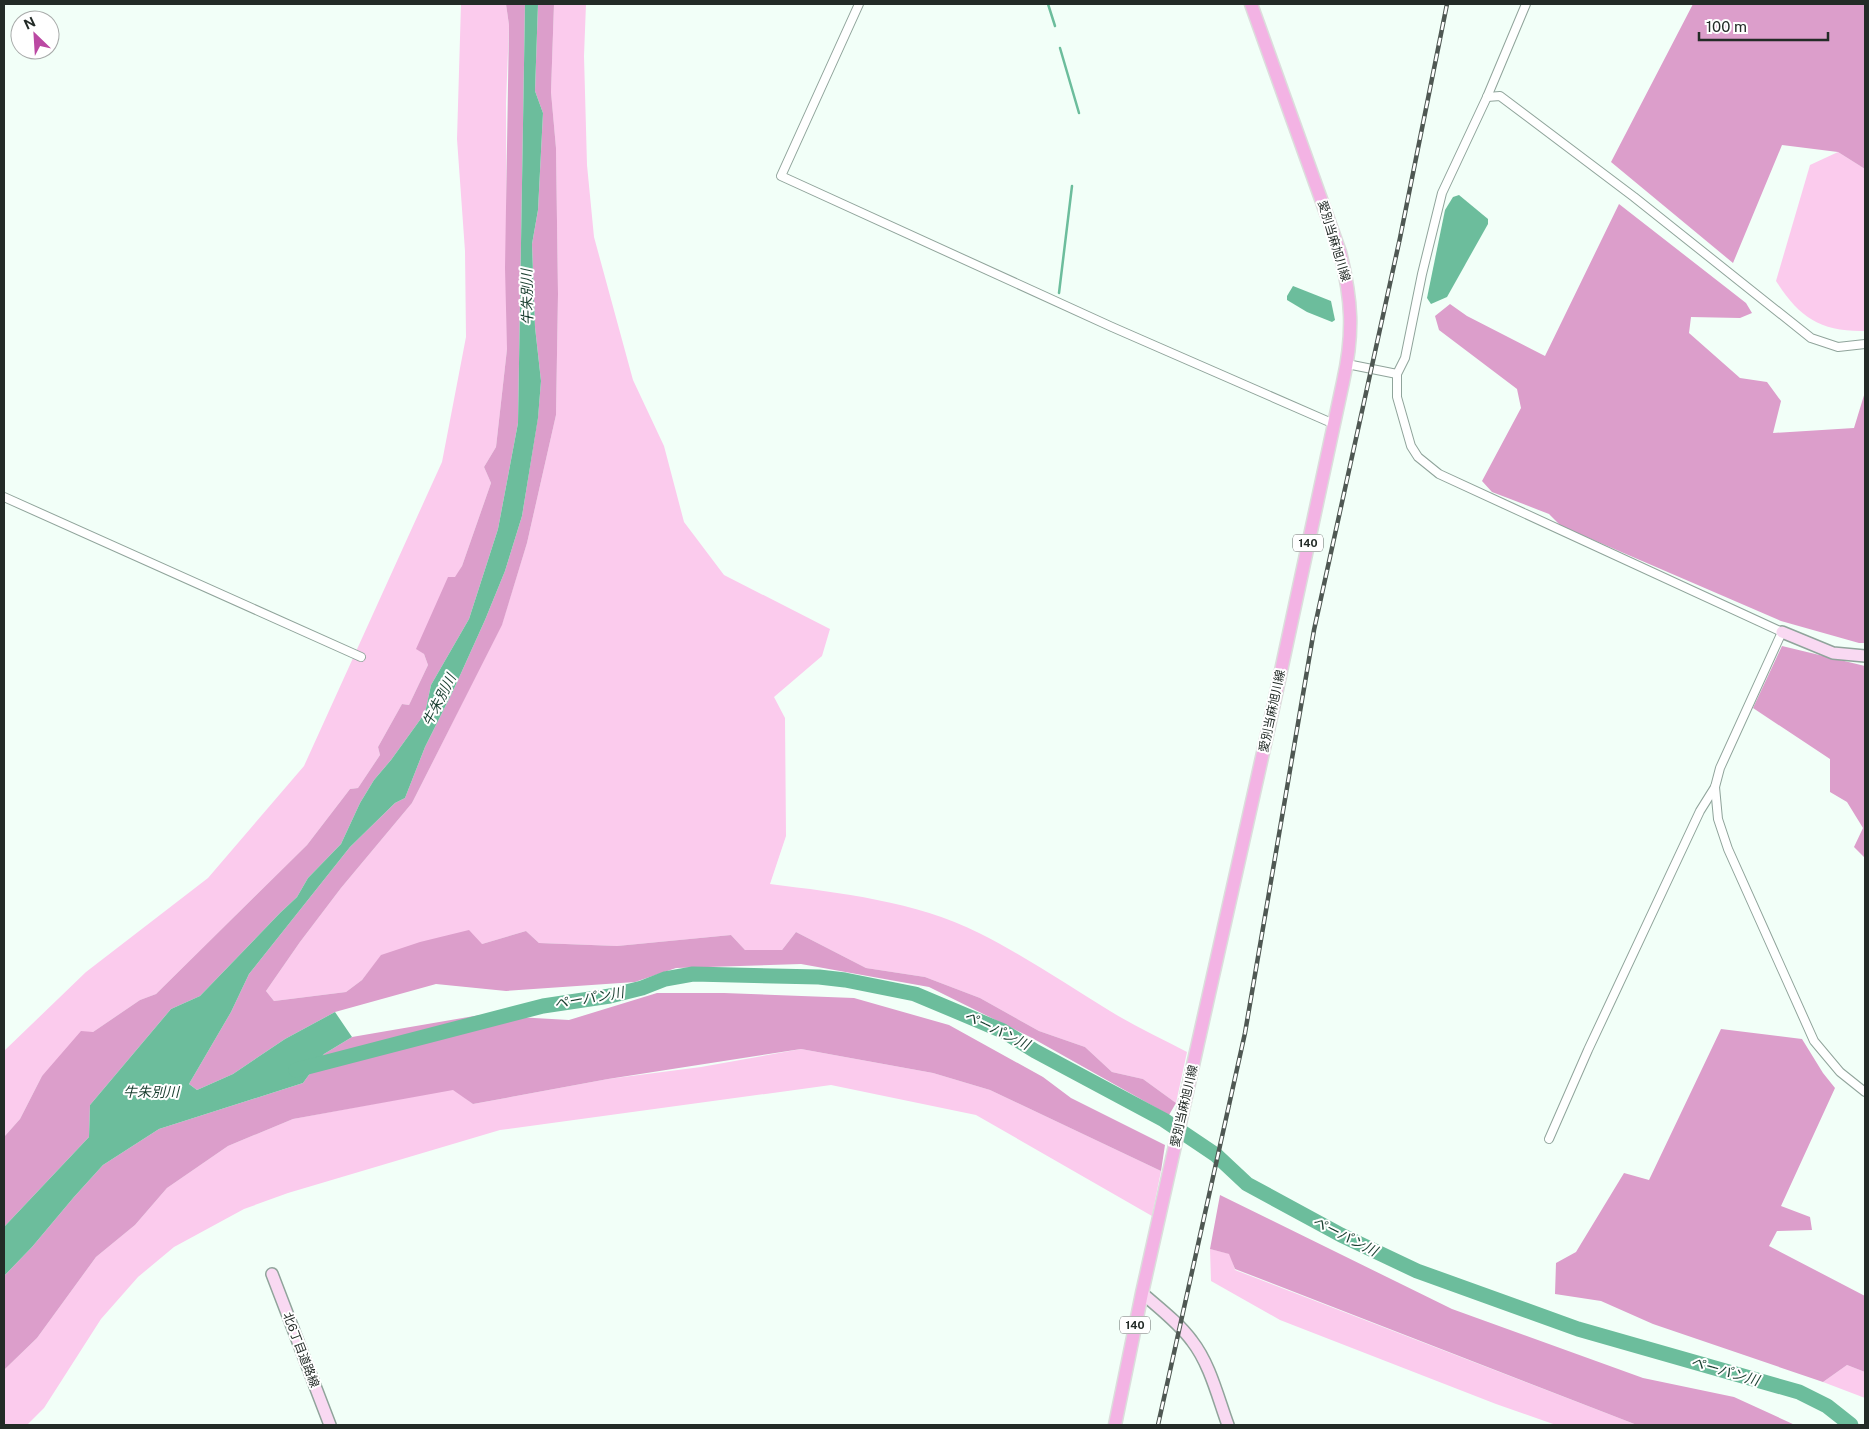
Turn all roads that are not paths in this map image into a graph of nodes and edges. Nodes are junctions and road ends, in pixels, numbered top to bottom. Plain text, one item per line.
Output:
1 (859, 4) edge
2 (1251, 4) edge
3 (1526, 4) edge
4 (1486, 97) junction
5 (1865, 344) edge
6 (1347, 364) junction
7 (1397, 374) junction
8 (1334, 424) junction
9 (4, 497) edge
10 (1782, 632) junction
11 (1865, 656) edge
12 (360, 657) dead end
13 (1715, 787) junction
14 (1865, 1092) edge
15 (1549, 1139) dead end
16 (272, 1274) dead end
17 (1142, 1293) junction
18 (330, 1425) edge
19 (1115, 1425) edge
20 (1228, 1425) edge

1 - 8 street
2 - 6 main road, 愛別当麻旭川線 / 140
3 - 4 street
4 - 5 street
4 - 7 street
6 - 7 street
6 - 8 main road, 愛別当麻旭川線 / 140
7 - 10 street
8 - 17 main road, 愛別当麻旭川線 / 140
9 - 12 street
10 - 11 street
10 - 13 street
13 - 14 street
13 - 15 street
16 - 18 street, 北6丁目道路線
17 - 19 main road, 愛別当麻旭川線 / 140
17 - 20 street

